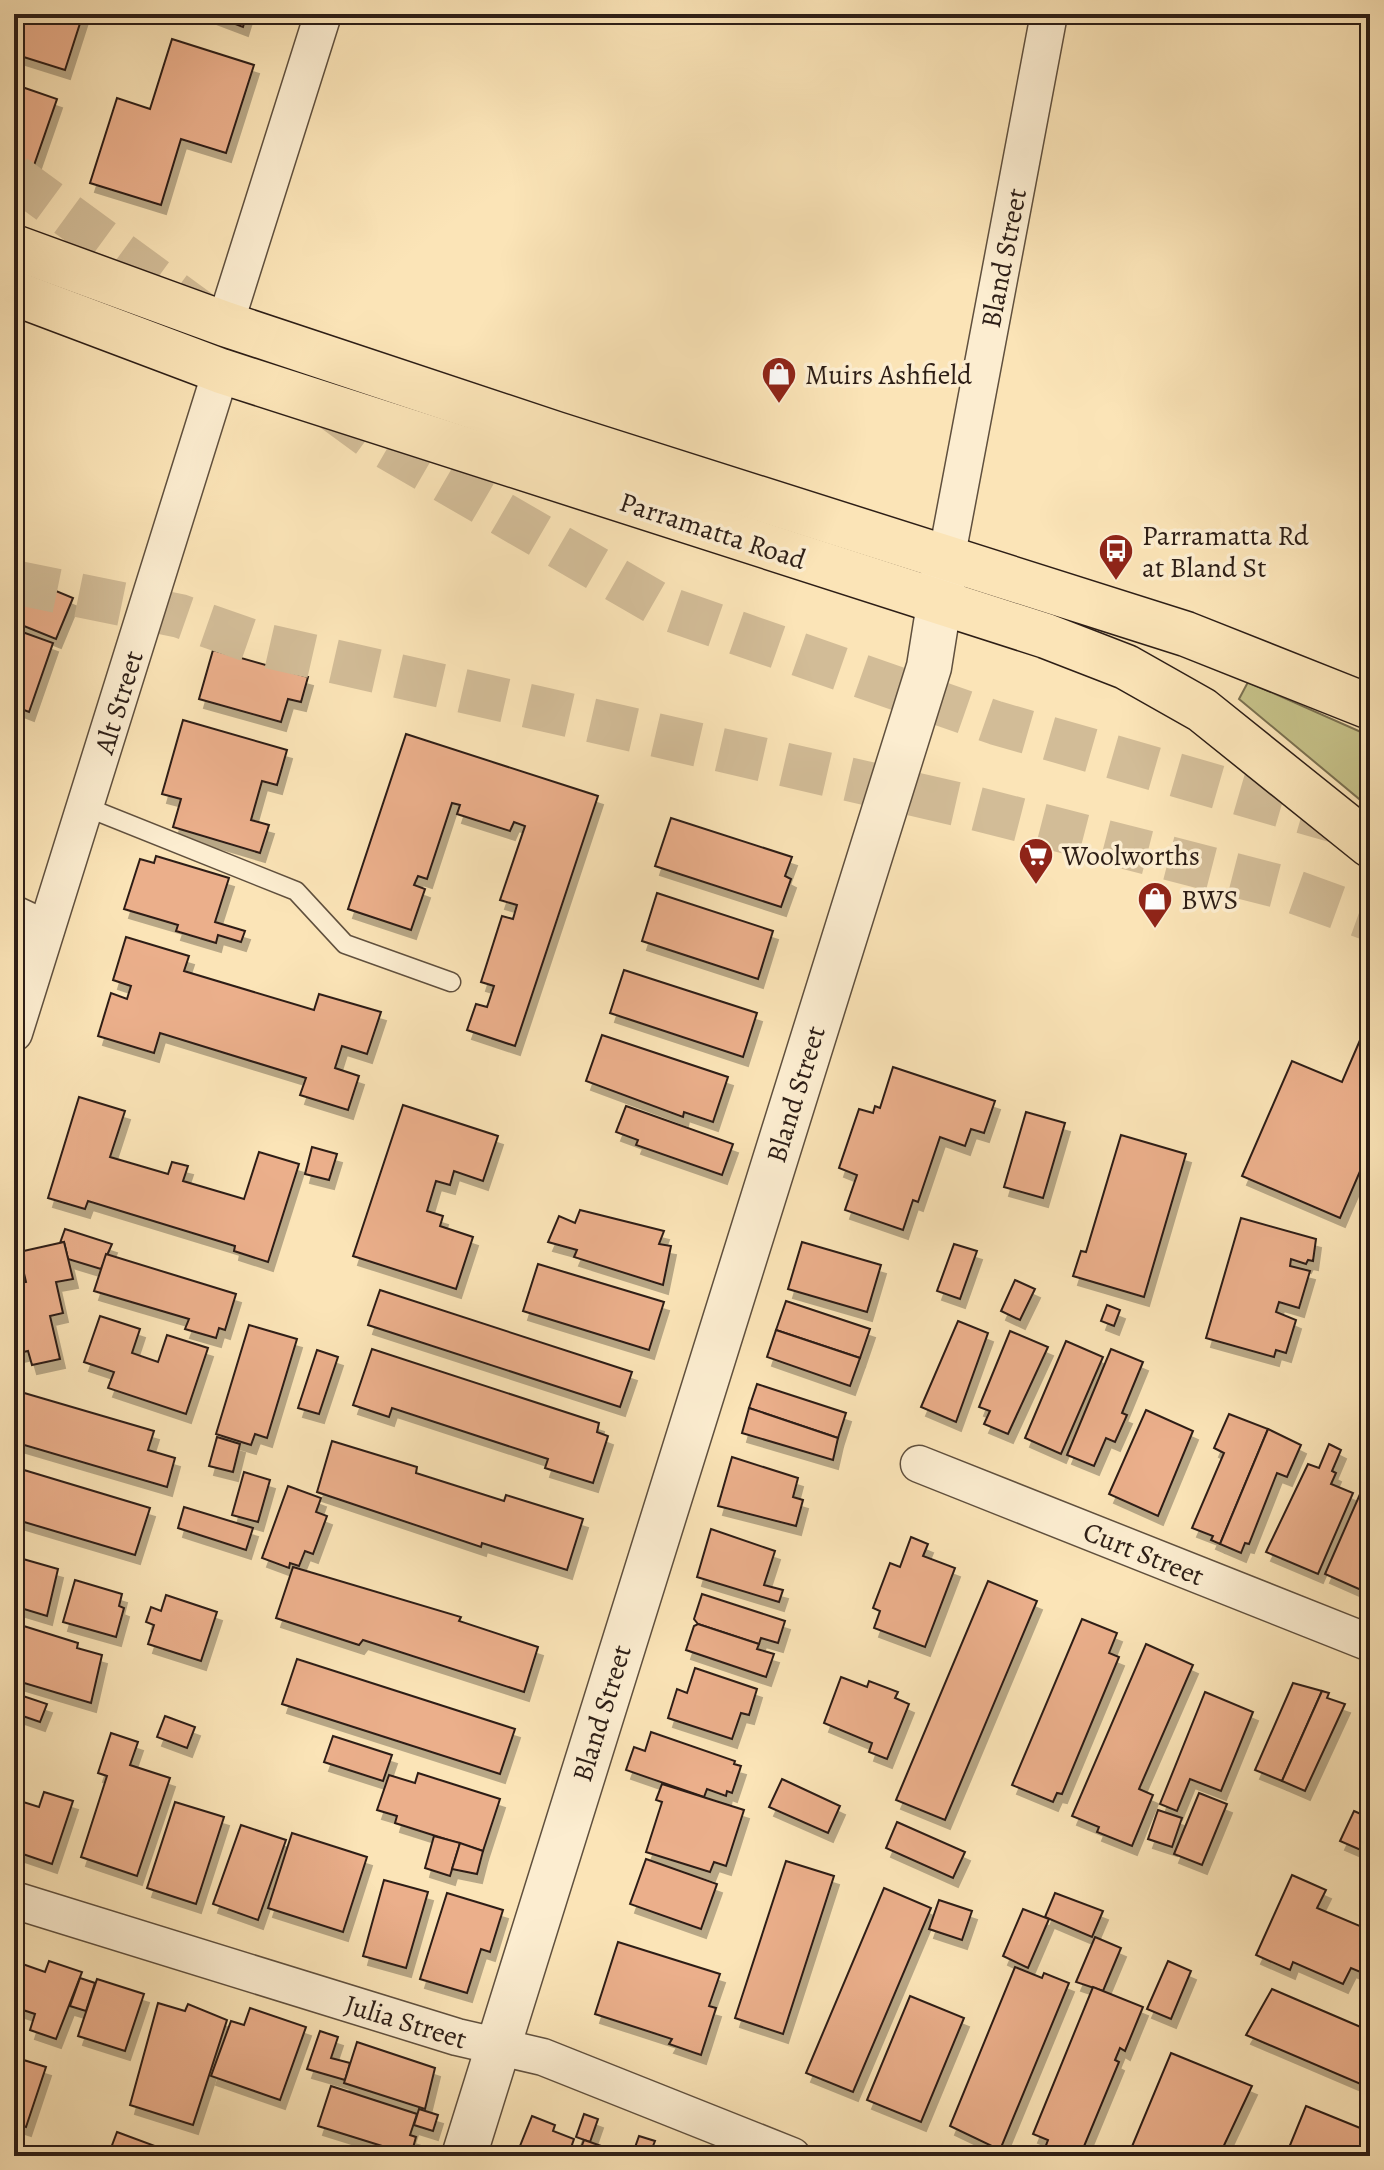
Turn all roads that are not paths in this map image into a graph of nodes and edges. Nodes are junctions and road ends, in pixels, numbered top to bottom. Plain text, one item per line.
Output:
1 (323, 14) edge
2 (1049, 14) edge
3 (14, 247) edge
4 (14, 293) edge
5 (225, 324) junction
6 (221, 371) junction
7 (946, 560) junction
8 (940, 603) junction
9 (1370, 707) edge
10 (86, 807) junction
11 (1370, 845) edge
12 (14, 914) edge
13 (46, 929) junction
14 (451, 982) dead end
15 (14, 1033) edge
16 (919, 1464) dead end
17 (1370, 1643) edge
18 (14, 1900) edge
19 (497, 2047) junction
20 (464, 2156) edge
21 (792, 2156) edge

1 - 5 street
2 - 7 street, Bland Street
3 - 5 main road, Parramatta Road
4 - 6 main road, Parramatta Road
5 - 7 main road, Parramatta Road
6 - 8 main road, Parramatta Road
6 - 10 street, Alt Street
7 - 8 street, Bland Street
7 - 9 main road, Parramatta Road
8 - 11 main road, Parramatta Road
8 - 19 street, Bland Street
10 - 13 street, Alt Street
10 - 14 lane
12 - 13 street
13 - 15 street, Alt Street
16 - 17 street, Curt Street
18 - 19 street, Julia Street
19 - 20 street, Bland Street
19 - 21 street, Julia Street

